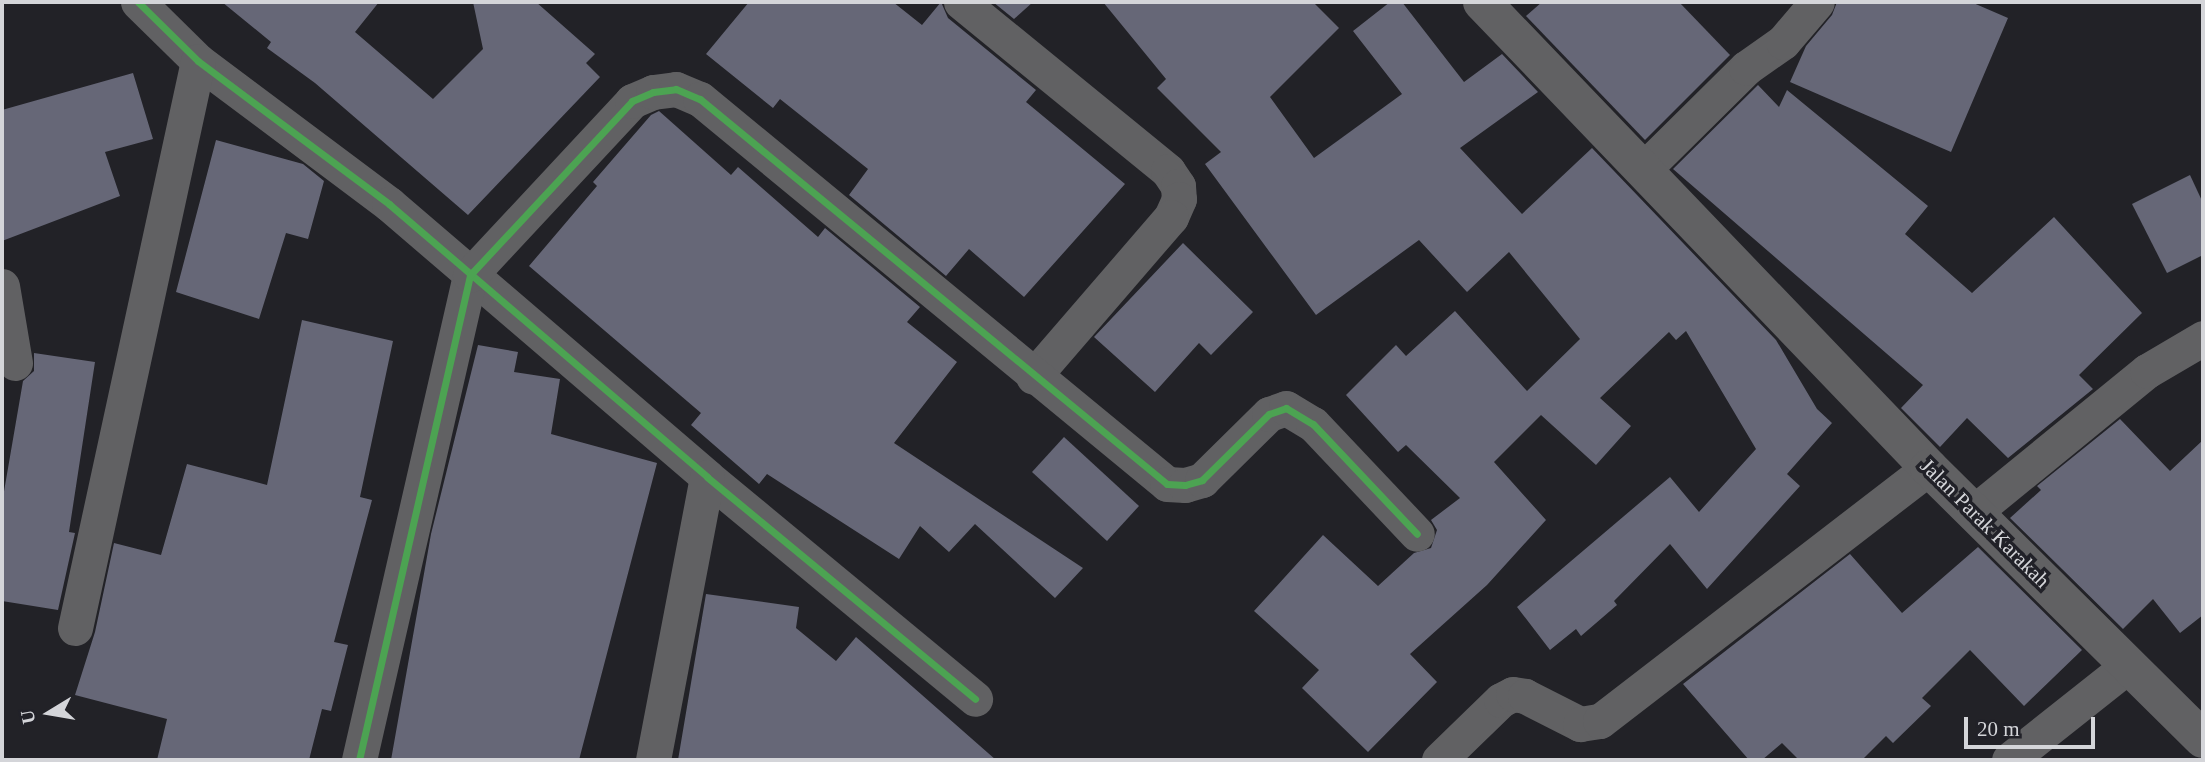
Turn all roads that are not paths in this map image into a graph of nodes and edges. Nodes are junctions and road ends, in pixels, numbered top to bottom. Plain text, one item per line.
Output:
1 (138, 2) edge
2 (961, 2) edge
3 (1482, 2) edge
4 (1817, 2) edge
5 (198, 61) junction
6 (1643, 170) junction
7 (470, 275) junction
8 (2, 286) edge
9 (2203, 338) edge
10 (15, 363) dead end
11 (1032, 377) junction
12 (1929, 468) junction
13 (707, 477) junction
14 (1974, 512) junction
15 (1417, 534) dead end
16 (75, 628) dead end
17 (2129, 665) junction
18 (975, 699) dead end
19 (2203, 739) edge
20 (359, 760) edge
21 (653, 760) edge
22 (1439, 760) edge
23 (2009, 760) edge

1 - 5 street
2 - 11 street
3 - 6 street, Jalan Parak Karakah
4 - 6 street
5 - 7 street
5 - 16 street
6 - 12 street, Jalan Parak Karakah
7 - 11 street
7 - 13 street
7 - 20 street
8 - 10 street
9 - 14 street
11 - 15 street
12 - 14 street, Jalan Parak Karakah
12 - 22 street
13 - 18 street
13 - 21 street
14 - 17 street, Jalan Parak Karakah
17 - 19 street, Jalan Parak Karakah
17 - 23 street

